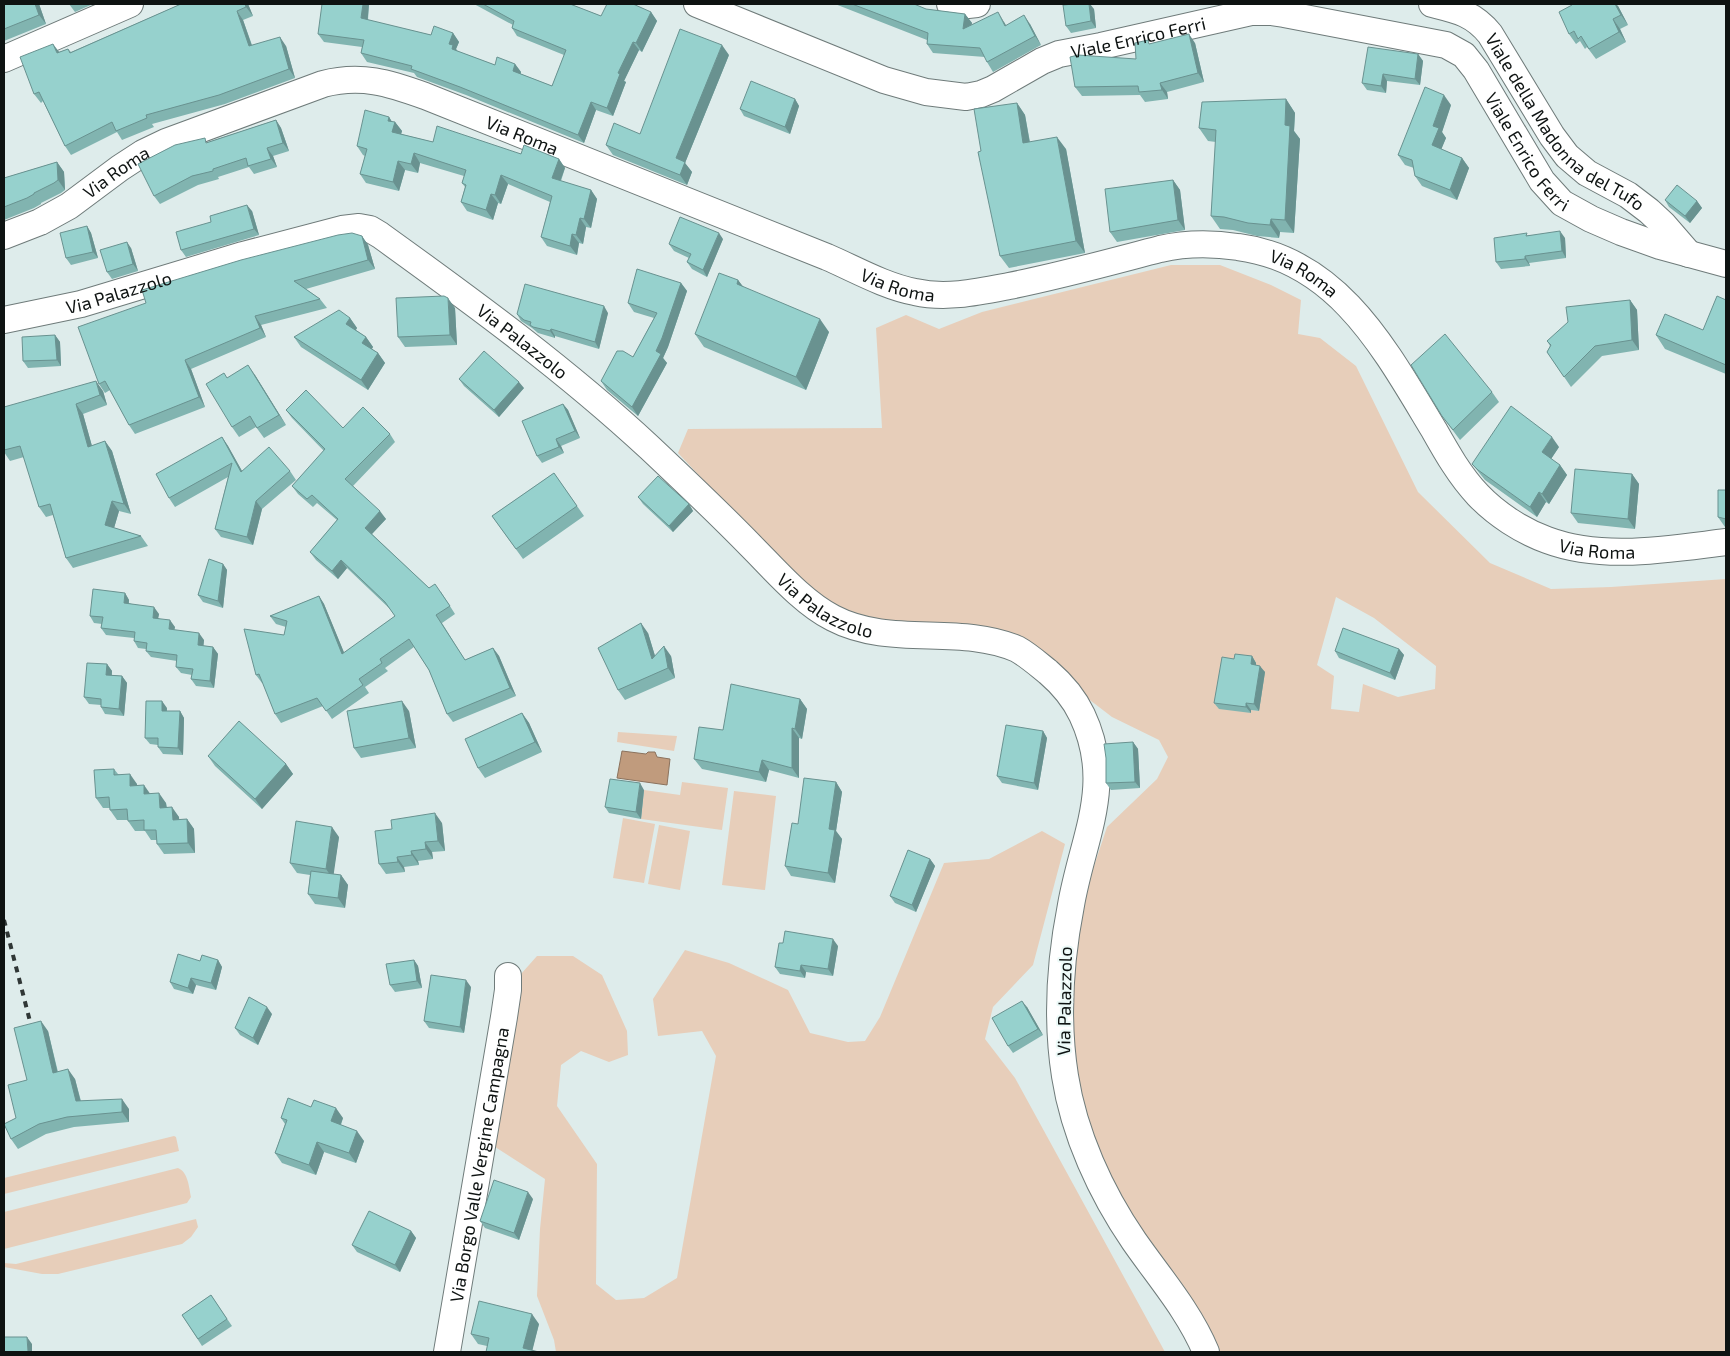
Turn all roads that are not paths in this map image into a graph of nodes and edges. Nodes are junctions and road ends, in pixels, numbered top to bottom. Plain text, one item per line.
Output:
1 (130, 4) edge
2 (697, 4) edge
3 (950, 4) edge
4 (976, 4) edge
5 (1432, 4) edge
6 (4, 59) edge
7 (4, 236) edge
8 (1689, 254) junction
9 (1726, 264) edge
10 (4, 320) edge
11 (1726, 542) edge
12 (508, 976) dead end
13 (447, 1352) edge
14 (1206, 1352) edge

1 - 6 street
2 - 8 street, Viale Enrico Ferri
3 - 4 street
5 - 8 street, Viale della Madonna del Tufo
7 - 11 street, Via Roma
8 - 9 street, Viale Enrico Ferri
10 - 14 street, Via Palazzolo
12 - 13 street, Via Borgo Valle Vergine Campagna

